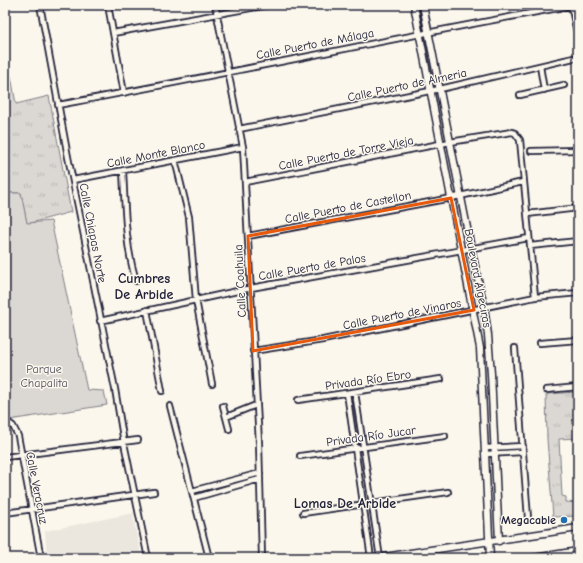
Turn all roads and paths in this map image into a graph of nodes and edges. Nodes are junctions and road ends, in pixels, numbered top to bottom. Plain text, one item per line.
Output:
1 (40, 5) edge
2 (108, 5) edge
3 (215, 5) edge
4 (268, 5) edge
5 (414, 5) edge
6 (423, 5) edge
7 (573, 5) edge
8 (217, 15) junction
9 (429, 32) junction
10 (113, 33) junction
11 (419, 33) junction
12 (578, 37) edge
13 (578, 57) edge
14 (540, 66) junction
15 (228, 72) junction
16 (564, 85) dead end
17 (440, 89) junction
18 (544, 90) junction
19 (431, 91) junction
20 (124, 93) junction
21 (520, 95) dead end
22 (58, 105) junction
23 (239, 129) junction
24 (450, 142) junction
25 (442, 144) junction
26 (243, 147) junction
27 (578, 150) edge
28 (530, 151) dead end
29 (175, 160) junction
30 (123, 170) junction
31 (73, 180) junction
32 (245, 182) junction
33 (523, 182) junction
34 (461, 196) junction
35 (451, 198) junction
36 (578, 208) edge
37 (527, 214) junction
38 (248, 236) junction
39 (529, 238) junction
40 (578, 241) edge
41 (530, 246) junction
42 (471, 248) junction
43 (461, 250) junction
44 (136, 281) dead end
45 (251, 288) junction
46 (578, 293) edge
47 (535, 297) junction
48 (196, 300) junction
49 (484, 307) junction
50 (147, 310) junction
51 (474, 310) junction
52 (100, 321) junction
53 (578, 340) edge
54 (540, 344) dead end
55 (515, 348) dead end
56 (253, 351) junction
57 (441, 379) dead end
58 (212, 384) dead end
59 (578, 387) edge
60 (546, 390) dead end
61 (162, 391) dead end
62 (355, 392) junction
63 (347, 393) junction
64 (298, 400) dead end
65 (256, 405) junction
66 (170, 406) dead end
67 (223, 406) dead end
68 (226, 417) junction
69 (5, 420) edge
70 (229, 429) dead end
71 (444, 436) dead end
72 (138, 440) dead end
73 (124, 443) junction
74 (523, 446) junction
75 (364, 447) junction
76 (355, 448) junction
77 (495, 450) junction
78 (486, 451) junction
79 (523, 452) junction
80 (20, 455) junction
81 (300, 456) dead end
82 (5, 457) edge
83 (260, 473) junction
84 (260, 479) junction
85 (192, 491) junction
86 (154, 492) dead end
87 (448, 492) dead end
88 (136, 494) junction
89 (194, 498) junction
90 (372, 503) junction
91 (363, 504) junction
92 (31, 509) junction
93 (5, 513) edge
94 (303, 513) dead end
95 (528, 518) dead end
96 (578, 528) edge
97 (499, 541) junction
98 (490, 542) junction
99 (578, 551) edge
100 (41, 558) edge
101 (148, 558) edge
102 (210, 558) edge
103 (262, 558) edge
104 (371, 558) edge
105 (379, 558) edge
106 (490, 558) edge
107 (534, 558) edge

1 - 22 street, Calle Chiapas Norte
2 - 10 street
3 - 8 street, Calle Coahuila
4 - 8 street
5 - 11 street, Boulevard Algeciras
6 - 9 street, Boulevard Algeciras
7 - 9 street, Calle Puerto de Málaga
7 - 12 street
8 - 10 street
8 - 15 street, Calle Coahuila
9 - 11 street, Calle Puerto de Málaga
9 - 17 street, Boulevard Algeciras
10 - 20 street
11 - 15 street, Calle Puerto de Málaga
11 - 19 street, Boulevard Algeciras
13 - 14 street, Calle Puerto de Almeria
14 - 17 street, Calle Puerto de Almeria
14 - 18 street
15 - 20 street, Calle Puerto de Málaga
15 - 23 street, Calle Coahuila
16 - 18 street
17 - 19 street, Calle Puerto de Almeria
17 - 24 street, Boulevard Algeciras
18 - 21 street
19 - 23 street, Calle Puerto de Almeria
19 - 25 street, Boulevard Algeciras
20 - 22 street, Calle Puerto de Málaga
22 - 31 street, Calle Chiapas Norte
23 - 26 street, Calle Coahuila
24 - 25 street, Calle Puerto de Torre Vieja
24 - 33 street, Calle Puerto de Torre Vieja
24 - 34 street, Boulevard Algeciras
25 - 32 street, Calle Puerto de Torre Vieja
25 - 35 street, Boulevard Algeciras
26 - 29 street, Calle Monte Blanco
26 - 32 street, Calle Coahuila
27 - 28 street
29 - 30 street, Calle Monte Blanco
29 - 48 street
30 - 31 street, Calle Monte Blanco
30 - 44 street
31 - 52 street, Calle Chiapas Norte
32 - 38 street, Calle Coahuila
33 - 34 street, Calle Puerto de Castellon
33 - 37 street
34 - 35 street, Calle Puerto de Castellon
34 - 42 street, Boulevard Algeciras
35 - 38 street, Calle Puerto de Castellon
35 - 43 street, Boulevard Algeciras
36 - 37 street
37 - 39 street
38 - 45 street, Calle Coahuila
39 - 41 street
39 - 42 street, Calle Puerto de Palos
40 - 41 street
41 - 47 street
42 - 43 street, Calle Puerto de Palos
42 - 49 street, Boulevard Algeciras
43 - 45 street, Calle Puerto de Palos
43 - 51 street, Boulevard Algeciras
45 - 48 street, Calle Puerto de Palos
45 - 56 street, Calle Coahuila
46 - 47 street, Calle Puerto de Vinaros
47 - 49 street, Calle Puerto de Vinaros
48 - 50 street, Calle Puerto de Palos
48 - 58 street
49 - 51 street, Calle Puerto de Vinaros
49 - 77 street, Boulevard Algeciras
50 - 52 street, Calle Puerto de Palos
50 - 61 street
51 - 56 street, Calle Puerto de Vinaros
51 - 78 street, Boulevard Algeciras
52 - 73 street, Calle Chiapas Norte
53 - 54 street
55 - 74 street
56 - 65 street, Calle Coahuila
57 - 62 street, Privada Río Ebro
59 - 60 street
62 - 63 street, Privada Río Ebro
62 - 75 street
63 - 64 street, Privada Río Ebro
63 - 76 street
65 - 68 street
65 - 83 street, Calle Coahuila
66 - 85 street
67 - 68 street
68 - 70 street
69 - 80 street, Calle Veracruz
71 - 75 street, Privada Río Jucar
72 - 73 street
73 - 80 street
73 - 88 street, Calle Chiapas Norte
74 - 77 street
74 - 79 street
75 - 76 street, Privada Río Jucar
75 - 90 street
76 - 81 street, Privada Río Jucar
76 - 91 street
77 - 78 street
77 - 79 street
77 - 97 street, Boulevard Algeciras
78 - 98 street, Boulevard Algeciras
79 - 95 street
80 - 82 street
80 - 92 street, Calle Veracruz
83 - 84 street, Calle Coahuila
83 - 85 street
84 - 89 street
84 - 103 street, Calle Coahuila
85 - 89 street
86 - 88 street
87 - 90 street
88 - 92 street
88 - 101 street, Calle Chiapas Norte
89 - 102 street
90 - 91 street
90 - 105 street
91 - 94 street
91 - 104 street
92 - 93 street
92 - 100 street, Calle Veracruz
96 - 97 street
97 - 98 street
98 - 105 street
98 - 106 street, Boulevard Algeciras
99 - 107 street

